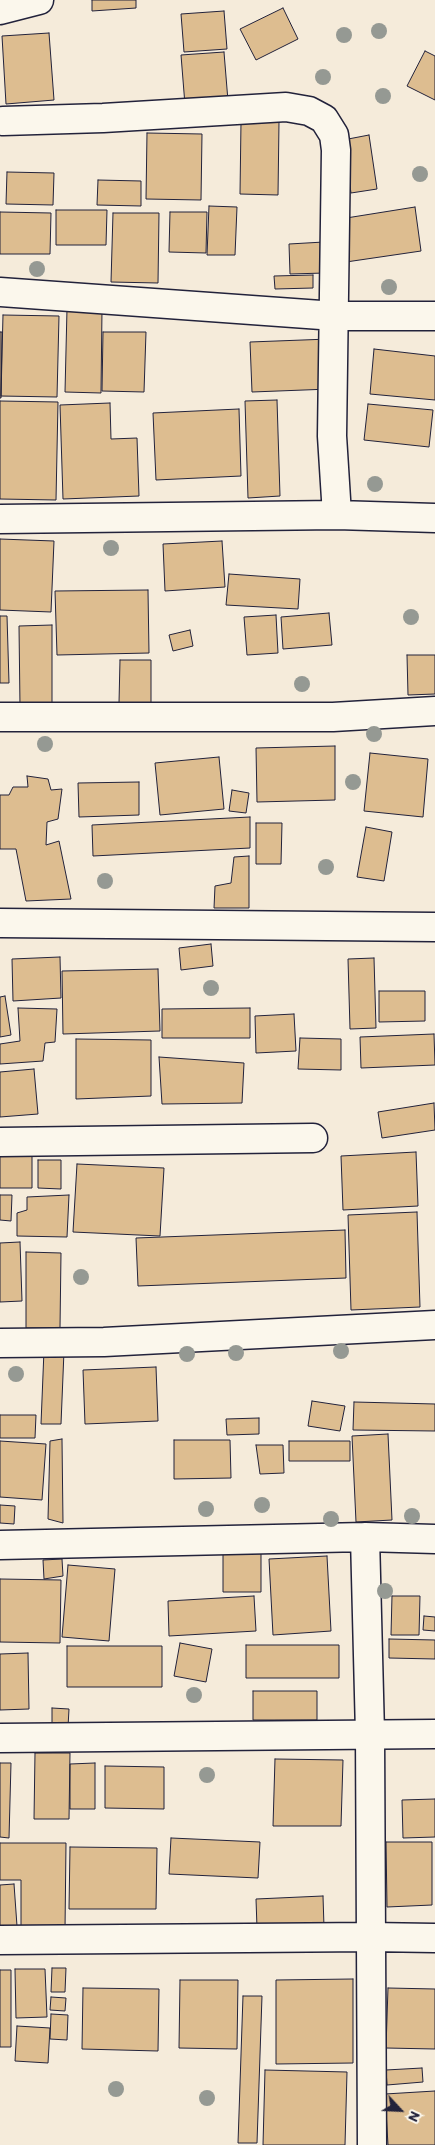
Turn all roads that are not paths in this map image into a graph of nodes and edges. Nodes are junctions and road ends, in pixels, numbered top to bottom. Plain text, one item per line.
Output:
1 (39, 0) edge
2 (0, 10) edge
3 (3, 121) dead end
4 (0, 292) edge
5 (335, 316) junction
6 (435, 316) edge
7 (337, 515) junction
8 (435, 518) edge
9 (0, 519) edge
10 (435, 711) edge
11 (0, 717) edge
12 (0, 924) edge
13 (435, 927) edge
14 (313, 1138) dead end
15 (0, 1142) edge
16 (435, 1324) edge
17 (0, 1343) edge
18 (365, 1537) junction
19 (435, 1539) edge
20 (0, 1545) edge
21 (370, 1734) junction
22 (435, 1734) edge
23 (0, 1738) edge
24 (370, 1937) junction
25 (435, 1938) edge
26 (0, 1940) edge
27 (372, 2145) edge

1 - 2 street
3 - 5 street
4 - 5 street
5 - 6 street
5 - 7 street
7 - 8 street
7 - 9 street
10 - 11 street
12 - 13 street
14 - 15 street
16 - 17 street
18 - 19 street
18 - 20 street
18 - 21 street
21 - 22 street
21 - 23 street
21 - 24 street
24 - 25 street
24 - 26 street
24 - 27 street

